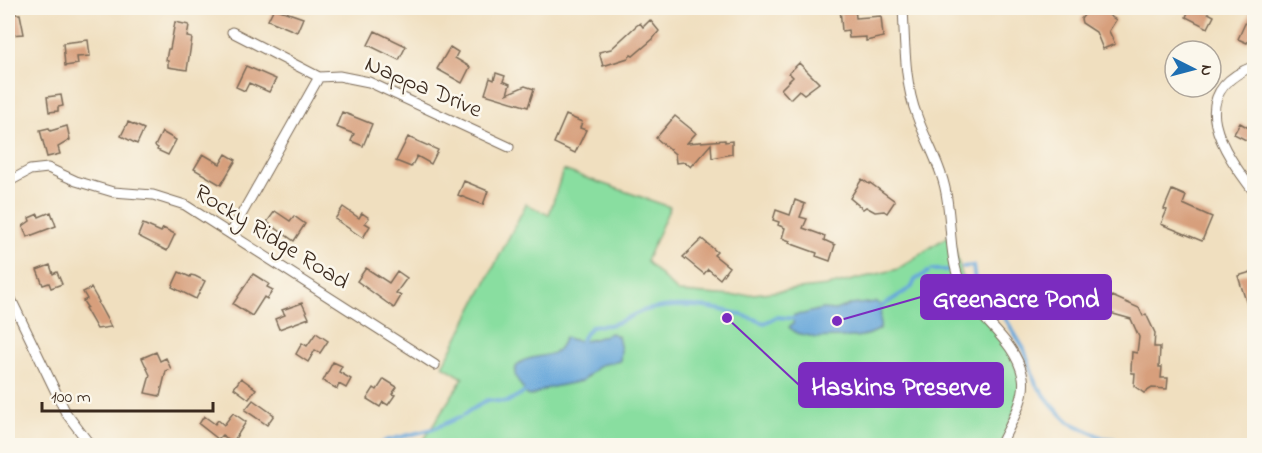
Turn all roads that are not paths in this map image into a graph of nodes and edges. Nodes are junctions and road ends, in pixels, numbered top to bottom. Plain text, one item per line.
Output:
1 (903, 8) edge
2 (232, 32) dead end
3 (1254, 66) edge
4 (319, 77) junction
5 (508, 147) dead end
6 (8, 182) edge
7 (1254, 192) edge
8 (231, 233) junction
9 (8, 293) edge
10 (435, 365) dead end
11 (91, 446) edge
12 (1000, 446) edge

1 - 12 street
2 - 4 street
3 - 7 street
4 - 5 street, Nappa Drive
4 - 8 street
6 - 8 street, Rocky Ridge Road
8 - 10 street, Rocky Ridge Road
9 - 11 street

